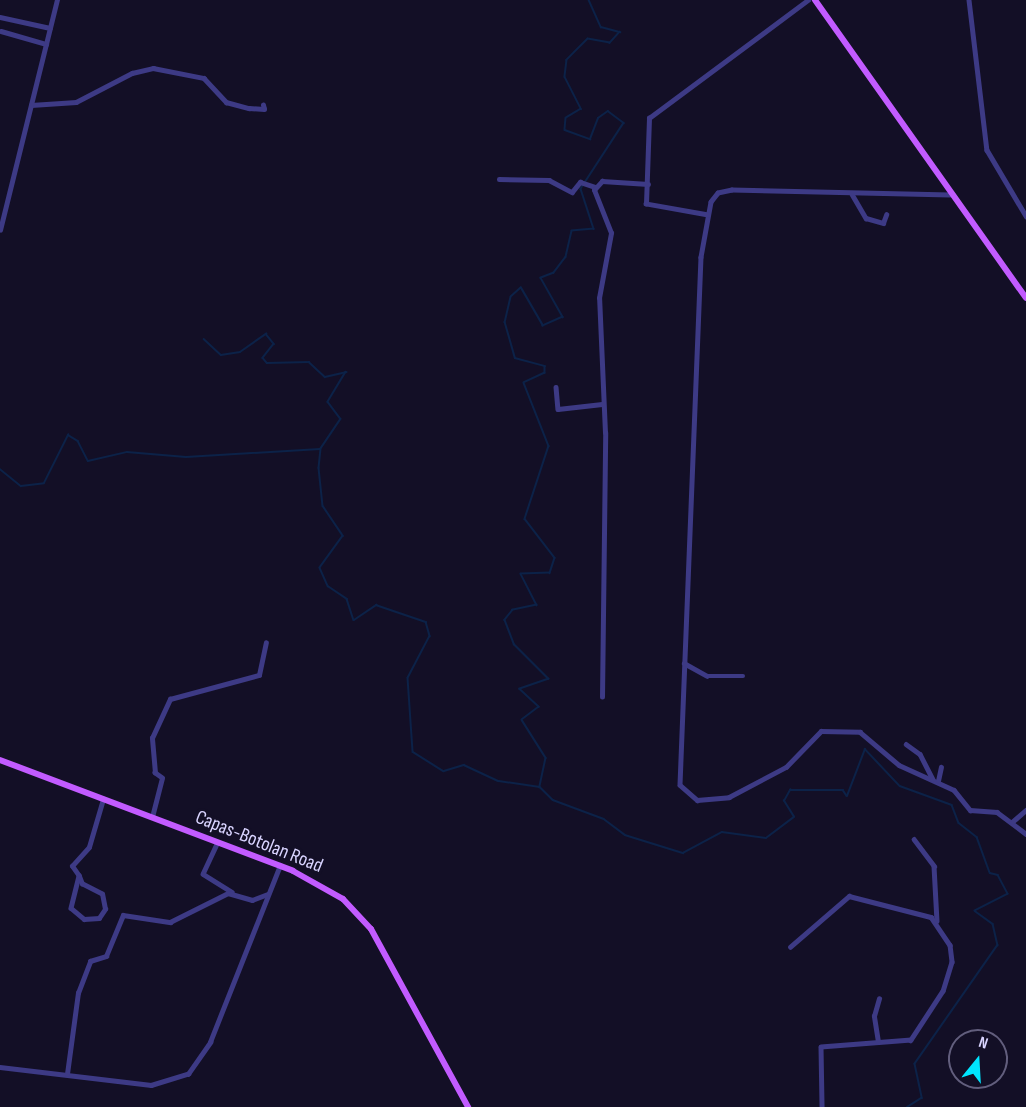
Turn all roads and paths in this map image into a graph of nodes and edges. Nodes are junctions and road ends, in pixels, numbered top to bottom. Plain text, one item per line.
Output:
1 (57, 0) edge
2 (808, 0) edge
3 (825, 0) edge
4 (969, 0) edge
5 (816, 2) edge
6 (0, 16) edge
7 (50, 28) junction
8 (1, 31) edge
9 (46, 44) junction
10 (30, 105) junction
11 (263, 105) dead end
12 (499, 178) dead end
13 (648, 184) junction
14 (589, 185) junction
15 (852, 194) junction
16 (950, 195) junction
17 (0, 198) edge
18 (8, 201) junction
19 (2, 214) edge
20 (708, 215) junction
21 (886, 215) dead end
22 (1026, 216) edge
23 (0, 230) edge
24 (1026, 298) edge
25 (556, 387) dead end
26 (602, 404) junction
27 (266, 643) dead end
28 (684, 663) junction
29 (744, 676) dead end
30 (602, 697) dead end
31 (906, 744) dead end
32 (0, 760) edge
33 (941, 767) dead end
34 (935, 780) junction
35 (102, 798) junction
36 (1026, 810) edge
37 (152, 817) junction
38 (1012, 822) junction
39 (1026, 834) edge
40 (914, 839) dead end
41 (218, 842) junction
42 (280, 866) junction
43 (79, 876) junction
44 (234, 893) junction
45 (268, 894) junction
46 (937, 921) junction
47 (790, 947) dead end
48 (879, 999) dead end
49 (878, 1042) junction
50 (0, 1066) edge
51 (67, 1074) junction
52 (468, 1107) edge
53 (822, 1107) edge

1 - 7 street
2 - 13 street
3 - 5 main road
4 - 22 street
5 - 16 main road
6 - 7 street
7 - 9 street
8 - 9 street
9 - 10 street
10 - 11 street
10 - 18 street
12 - 14 street
13 - 14 street
13 - 20 street
14 - 26 street
15 - 16 street
15 - 20 street
15 - 21 street
16 - 24 main road
17 - 18 street
18 - 19 street
19 - 23 street
20 - 28 street
25 - 26 street
26 - 30 street
27 - 37 street
28 - 29 street
28 - 34 street
31 - 34 street
32 - 35 main road, Capas-Botolan Road
33 - 34 street
34 - 38 street
35 - 37 main road, Capas-Botolan Road
35 - 43 street
36 - 38 street
37 - 41 main road, Capas-Botolan Road
38 - 39 street
40 - 46 street
41 - 42 main road, Capas-Botolan Road
41 - 44 street
42 - 45 street
42 - 52 main road, Capas-Botolan Road
43 - 43 street
44 - 45 street
44 - 51 street
45 - 51 street
46 - 47 street
46 - 49 street
48 - 49 street
49 - 53 street
50 - 51 street

